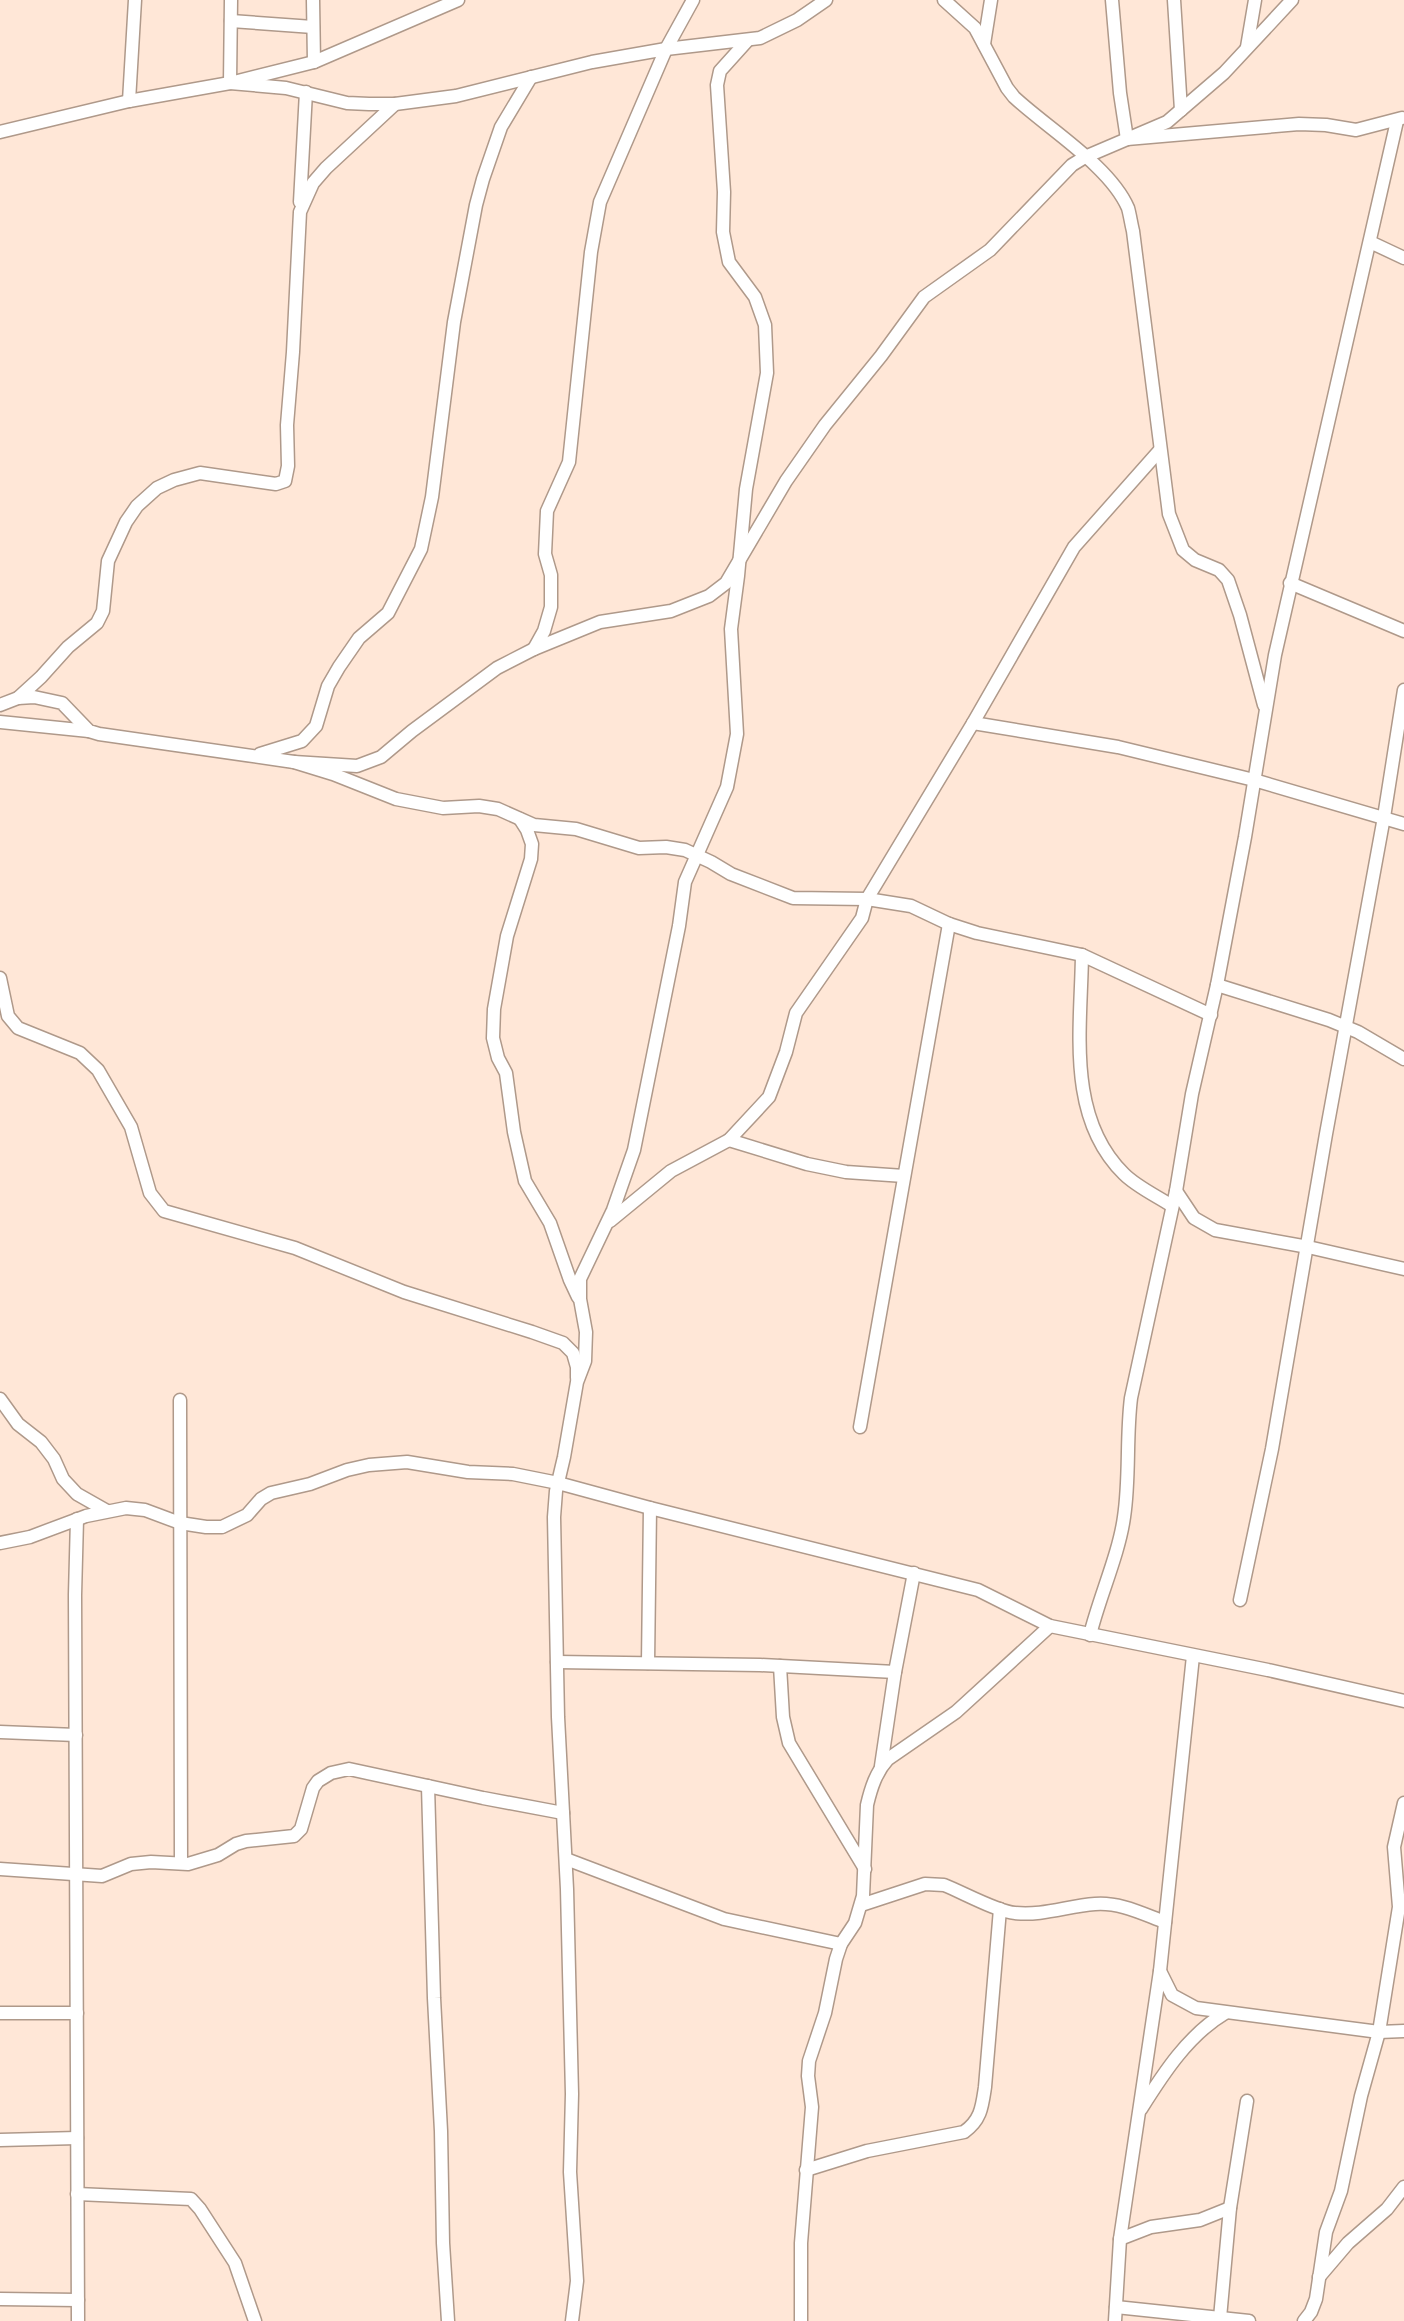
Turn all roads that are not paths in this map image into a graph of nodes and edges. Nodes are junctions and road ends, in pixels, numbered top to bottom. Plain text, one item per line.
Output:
1 (135, 0) edge
2 (231, 0) edge
3 (313, 0) edge
4 (458, 0) edge
5 (693, 0) edge
6 (826, 0) edge
7 (944, 0) edge
8 (991, 0) edge
9 (1112, 0) edge
10 (1174, 0) edge
11 (1255, 0) edge
12 (1292, 0) edge
13 (231, 21) junction
14 (314, 28) junction
15 (747, 41) junction
16 (984, 44) junction
17 (1247, 48) junction
18 (666, 49) junction
19 (314, 62) junction
20 (531, 77) junction
21 (230, 83) junction
22 (306, 92) junction
23 (129, 101) junction
24 (395, 104) junction
25 (1181, 110) junction
26 (1400, 119) edge
27 (0, 132) edge
28 (1127, 139) junction
29 (1085, 157) junction
30 (300, 212) junction
31 (1370, 242) junction
32 (1404, 258) edge
33 (1160, 450) junction
34 (740, 559) junction
35 (1290, 583) junction
36 (1404, 630) edge
37 (534, 649) junction
38 (1404, 690) edge
39 (18, 698) junction
40 (0, 705) edge
41 (1266, 710) junction
42 (0, 722) edge
43 (973, 723) junction
44 (89, 731) junction
45 (258, 755) junction
46 (294, 762) junction
47 (1254, 780) junction
48 (518, 817) junction
49 (1384, 818) junction
50 (1404, 824) edge
51 (696, 855) junction
52 (867, 899) junction
53 (949, 924) junction
54 (1082, 955) junction
55 (0, 978) edge
56 (1217, 985) junction
57 (1211, 1015) junction
58 (1345, 1027) junction
59 (1404, 1059) edge
60 (729, 1140) junction
61 (904, 1176) junction
62 (1176, 1191) junction
63 (1172, 1206) junction
64 (605, 1226) junction
65 (1308, 1247) junction
66 (1404, 1269) edge
67 (580, 1299) junction
68 (576, 1382) junction
69 (0, 1399) edge
70 (180, 1400) dead end
71 (860, 1427) dead end
72 (558, 1483) junction
73 (650, 1508) junction
74 (107, 1510) junction
75 (77, 1519) junction
76 (180, 1523) junction
77 (0, 1543) edge
78 (914, 1573) junction
79 (1240, 1600) dead end
80 (1050, 1626) junction
81 (1090, 1635) junction
82 (1193, 1656) junction
83 (557, 1662) junction
84 (648, 1663) junction
85 (780, 1666) junction
86 (895, 1672) junction
87 (1404, 1701) edge
88 (0, 1732) edge
89 (76, 1735) junction
90 (881, 1766) junction
91 (428, 1786) junction
92 (1404, 1803) edge
93 (564, 1813) junction
94 (566, 1859) junction
95 (181, 1863) junction
96 (0, 1869) edge
97 (865, 1869) junction
98 (76, 1873) junction
99 (860, 1904) junction
100 (1000, 1909) junction
101 (1165, 1922) junction
102 (841, 1944) junction
103 (1160, 1971) junction
104 (0, 2013) edge
105 (77, 2013) junction
106 (1225, 2013) junction
107 (1404, 2031) edge
108 (1379, 2032) junction
109 (1247, 2102) dead end
110 (1137, 2116) junction
111 (77, 2138) junction
112 (0, 2140) edge
113 (806, 2170) junction
114 (1404, 2187) edge
115 (77, 2194) junction
116 (1230, 2208) junction
117 (1120, 2239) junction
118 (1319, 2277) junction
119 (0, 2298) edge
120 (78, 2300) junction
121 (1116, 2307) junction
122 (1220, 2318) junction
123 (78, 2321) edge
124 (255, 2321) edge
125 (448, 2321) edge
126 (572, 2321) edge
127 (801, 2321) edge
128 (1115, 2321) edge
129 (1248, 2321) edge
130 (1304, 2321) edge

1 - 23 street
2 - 13 street
3 - 14 street
4 - 19 street
5 - 18 street
6 - 15 street
7 - 16 street
8 - 16 street
9 - 28 street
10 - 25 street
11 - 17 street
12 - 17 street
13 - 14 street
13 - 21 street
14 - 19 street
15 - 18 street
15 - 34 street
16 - 29 street
17 - 25 street
18 - 20 street
18 - 37 street
19 - 21 street
20 - 24 street
20 - 45 street
21 - 22 street
21 - 23 street
22 - 24 street
22 - 30 street
23 - 27 street
24 - 30 street
25 - 28 street
26 - 28 street
26 - 31 street
28 - 29 street
29 - 33 street
29 - 34 street
30 - 39 street
31 - 32 street
31 - 35 street
33 - 41 street
33 - 43 street
34 - 37 street
34 - 51 street
35 - 36 street
35 - 41 street
37 - 46 street
38 - 49 street
39 - 40 street
39 - 44 street
41 - 47 street
42 - 44 street
43 - 47 street
43 - 52 street
44 - 45 street
45 - 46 street
46 - 48 street
47 - 49 street
47 - 56 street
48 - 51 street
48 - 67 street
49 - 50 street
49 - 58 street
51 - 52 street
51 - 64 street
52 - 53 street
52 - 60 street
53 - 54 street
53 - 61 street
54 - 57 street
54 - 63 street
55 - 68 street
56 - 57 street
56 - 58 street
57 - 62 street
58 - 59 street
58 - 65 street
60 - 61 street
60 - 64 street
61 - 71 street
62 - 63 street
62 - 65 street
63 - 81 street
64 - 67 street
65 - 66 street
65 - 79 street
67 - 68 street
68 - 72 street
69 - 74 street
70 - 76 street
72 - 73 street
72 - 76 street
72 - 83 street
73 - 78 street
73 - 84 street
74 - 75 street
74 - 76 street
75 - 77 street
75 - 89 street
76 - 95 street
78 - 80 street
78 - 86 street
80 - 81 street
80 - 90 street
81 - 82 street
82 - 87 street
82 - 101 street
83 - 84 street
83 - 93 street
84 - 85 street
85 - 86 street
85 - 97 street
86 - 90 street
88 - 89 street
89 - 98 street
90 - 97 street
91 - 93 street
91 - 95 street
91 - 125 street
92 - 108 street
93 - 94 street
94 - 102 street
94 - 126 street
95 - 98 street
96 - 98 street
97 - 99 street
98 - 105 street
99 - 100 street
99 - 102 street
100 - 101 street
100 - 113 street
101 - 103 street
102 - 113 street
103 - 106 street
103 - 110 street
104 - 105 street
105 - 111 street
106 - 108 street
106 - 110 street
107 - 108 street
108 - 118 street
109 - 116 street
110 - 117 street
111 - 112 street
111 - 115 street
113 - 127 street
114 - 118 street
115 - 120 street
115 - 124 street
116 - 117 street
116 - 122 street
117 - 121 street
118 - 130 street
119 - 120 street
120 - 123 street
121 - 122 street
121 - 128 street
122 - 129 street

